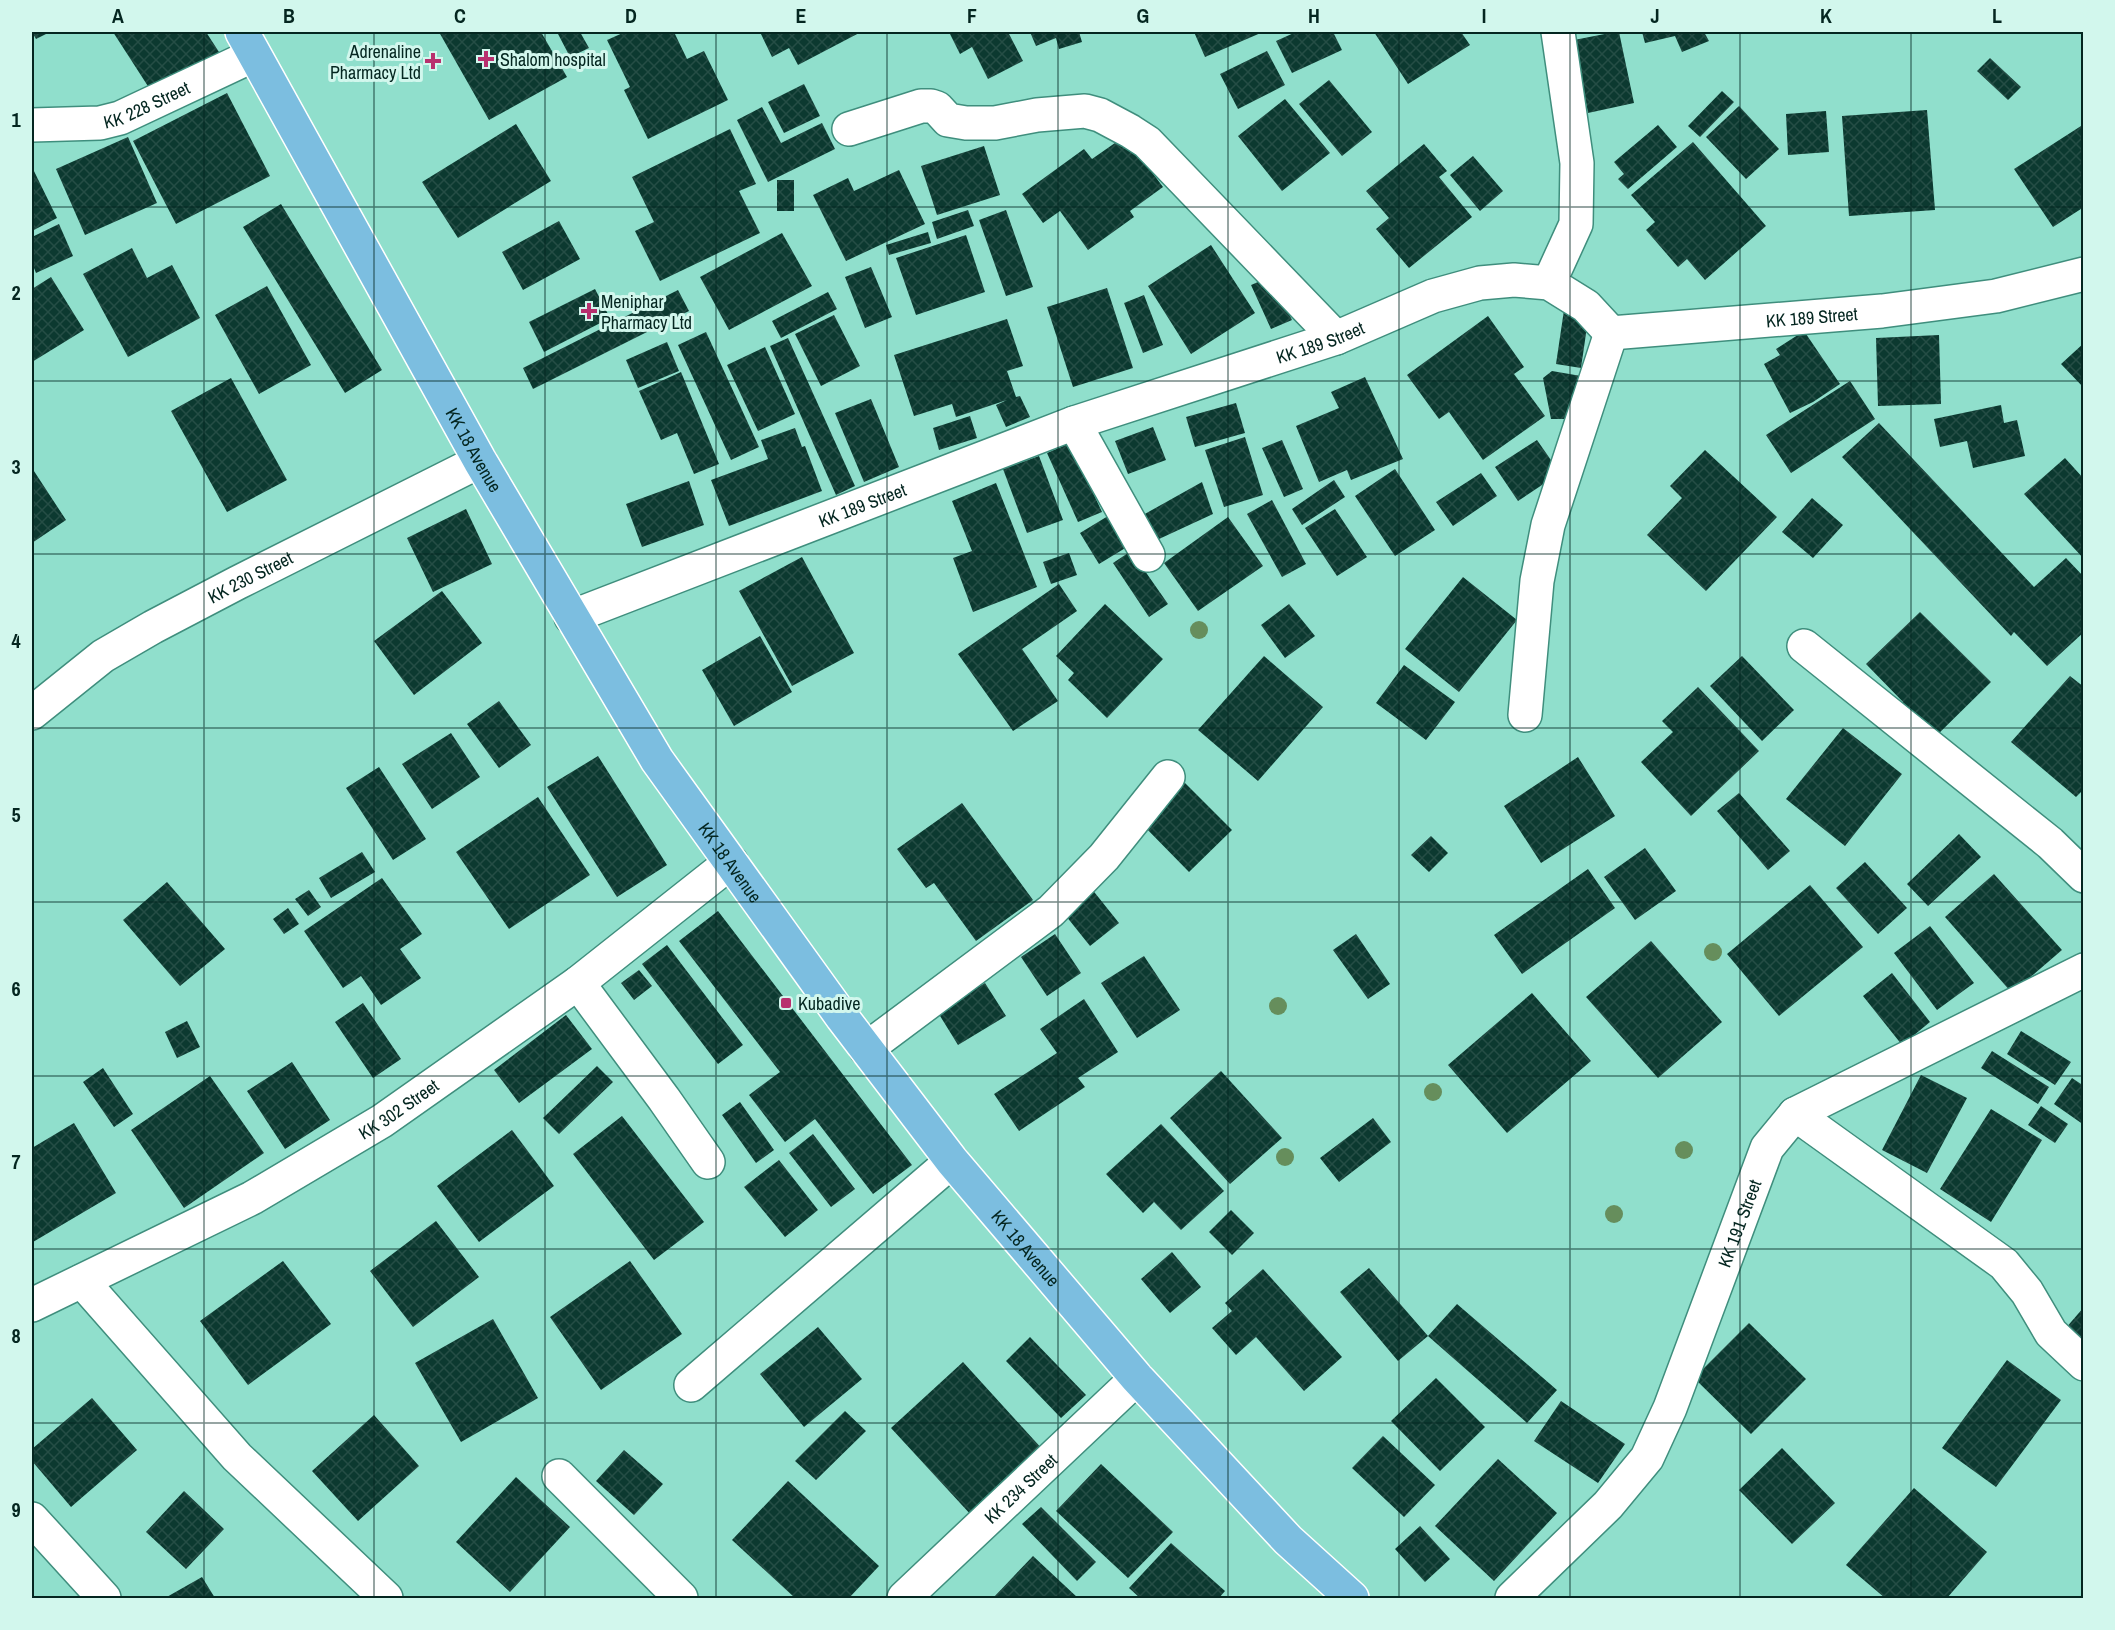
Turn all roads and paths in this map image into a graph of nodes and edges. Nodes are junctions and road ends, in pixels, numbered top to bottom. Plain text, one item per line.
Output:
1 (1558, 32) edge
2 (248, 43) edge
3 (32, 125) edge
4 (849, 129) dead end
5 (2084, 274) edge
6 (1549, 283) junction
7 (1611, 333) junction
8 (1336, 338) junction
9 (1074, 423) junction
10 (480, 461) junction
11 (1148, 555) dead end
12 (571, 617) junction
13 (1804, 646) dead end
14 (32, 713) edge
15 (1525, 715) dead end
16 (1168, 777) dead end
17 (731, 862) junction
18 (2084, 876) edge
19 (2084, 970) edge
20 (578, 983) junction
21 (866, 1048) junction
22 (1795, 1114) junction
23 (952, 1161) junction
24 (708, 1162) dead end
25 (82, 1281) junction
26 (32, 1305) edge
27 (2084, 1364) edge
28 (1137, 1378) junction
29 (691, 1386) dead end
30 (559, 1476) dead end
31 (32, 1519) edge
32 (104, 1599) edge
33 (386, 1599) edge
34 (681, 1599) edge
35 (904, 1599) edge
36 (1352, 1599) edge
37 (1512, 1599) edge

1 - 6 street
2 - 3 street, KK 228 Street
2 - 10 main road, KK 18 Avenue
4 - 8 street
5 - 7 street, KK 189 Street
6 - 7 street, KK 189 Street
6 - 8 street, KK 189 Street
7 - 15 street
8 - 9 street, KK 189 Street
9 - 11 street
9 - 12 street, KK 189 Street
10 - 12 main road, KK 18 Avenue
10 - 14 street, KK 230 Street
12 - 17 main road, KK 18 Avenue
13 - 18 street
16 - 21 street
17 - 20 street, KK 302 Street
17 - 21 main road, KK 18 Avenue
19 - 22 street, KK 191 Street
20 - 24 street
20 - 25 street, KK 302 Street
21 - 23 main road, KK 18 Avenue
22 - 27 street
22 - 37 street, KK 191 Street
23 - 28 main road, KK 18 Avenue
23 - 29 street
25 - 26 street, KK 302 Street
25 - 33 street
28 - 35 street, KK 234 Street
28 - 36 main road, KK 18 Avenue
30 - 34 street
31 - 32 street

